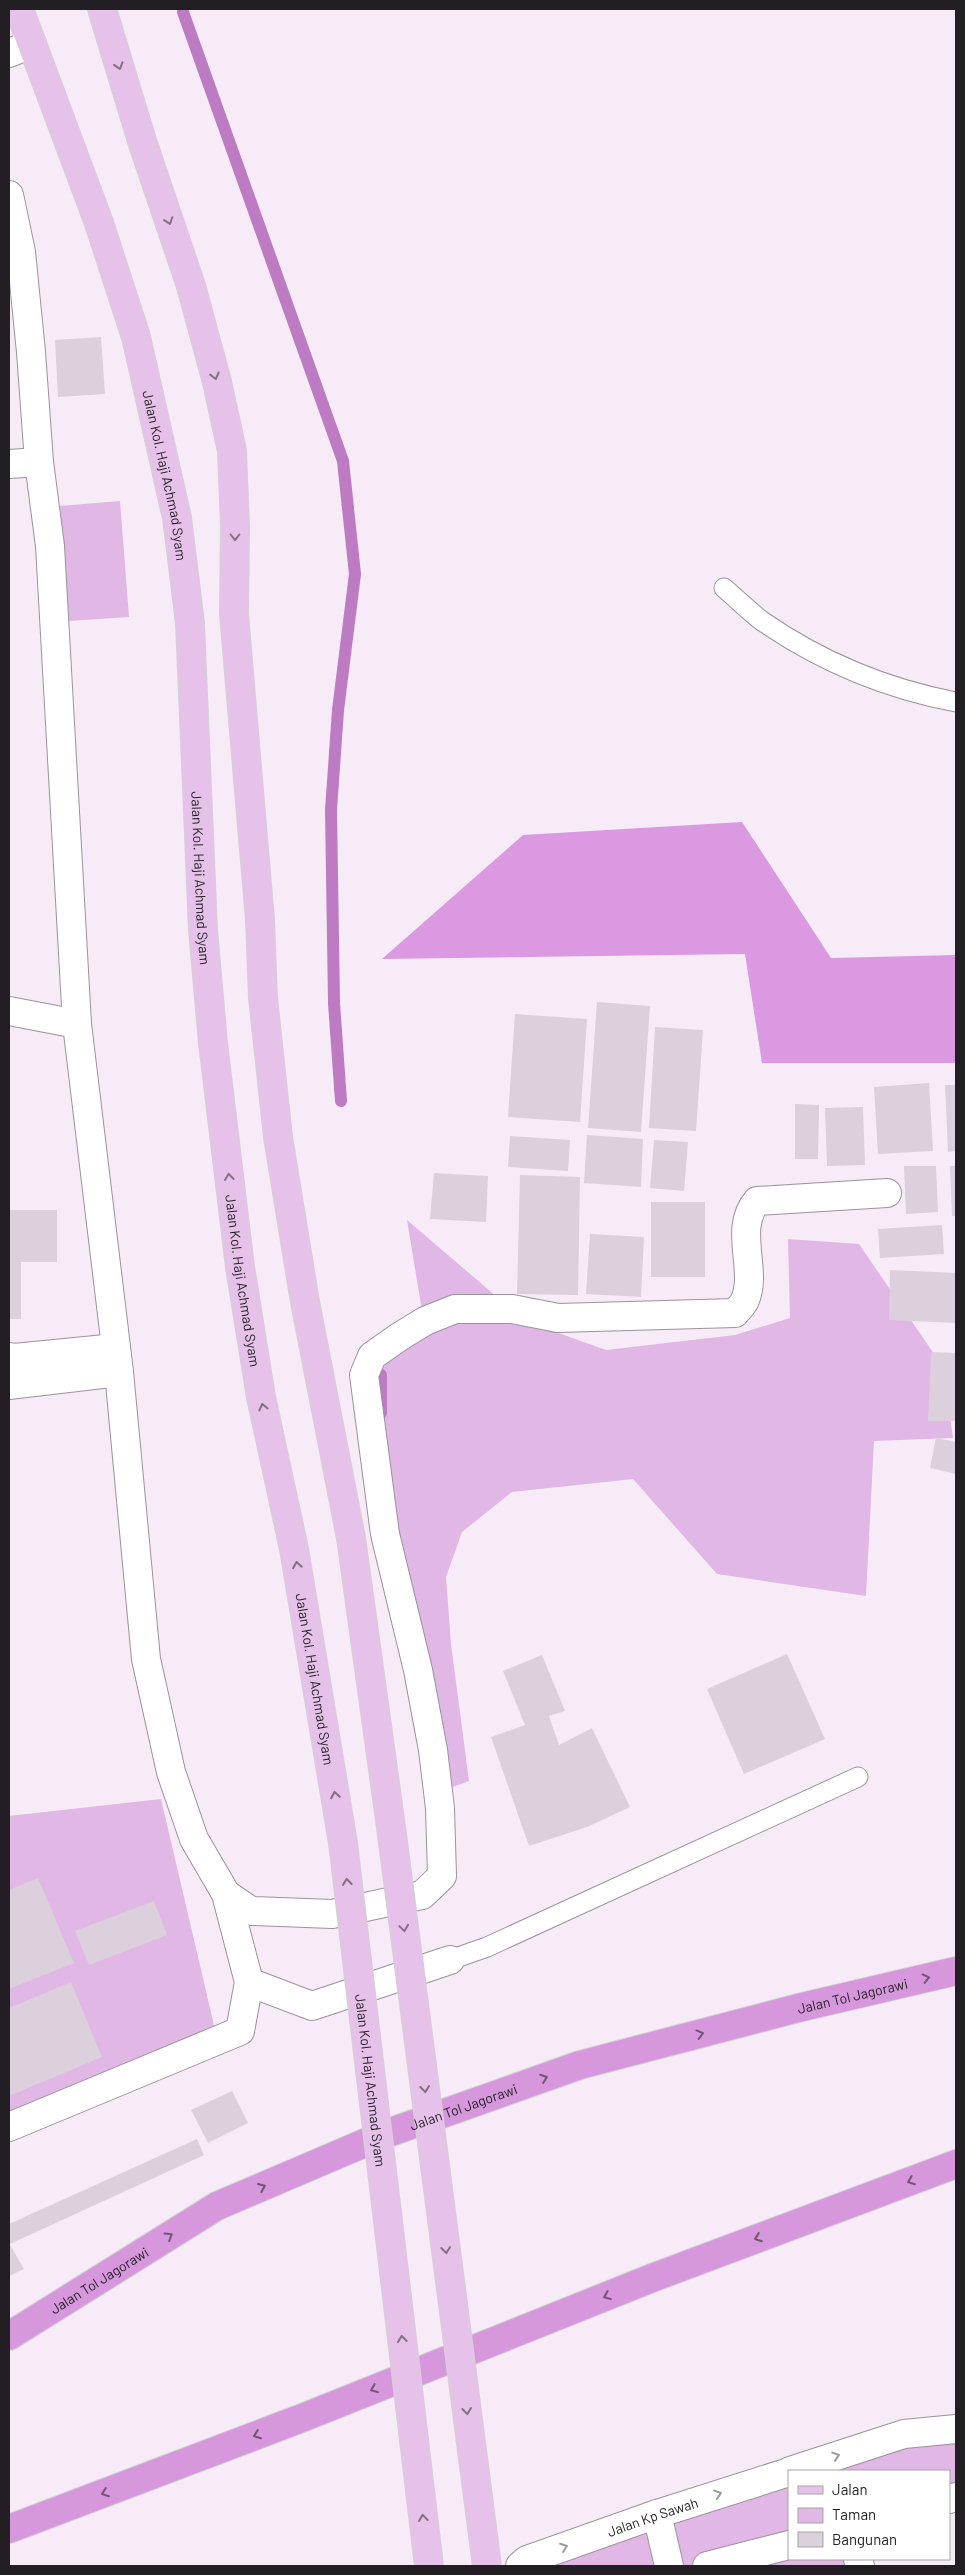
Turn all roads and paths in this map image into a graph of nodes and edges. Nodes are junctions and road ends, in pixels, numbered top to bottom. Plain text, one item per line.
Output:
1 (19, 9) edge
2 (103, 14) edge
3 (20, 49) edge
4 (9, 195) edge
5 (39, 462) junction
6 (9, 464) edge
7 (724, 588) dead end
8 (956, 702) edge
9 (9, 1010) edge
10 (77, 1024) junction
11 (888, 1193) dead end
12 (9, 1357) edge
13 (118, 1360) junction
14 (9, 1385) edge
15 (858, 1777) dead end
16 (226, 1894) junction
17 (450, 1960) joint
18 (956, 1972) edge
19 (248, 1982) junction
20 (9, 2127) edge
21 (956, 2164) edge
22 (9, 2336) edge
23 (956, 2429) edge
24 (792, 2470) edge
25 (788, 2471) edge
26 (657, 2514) junction
27 (9, 2529) edge
28 (788, 2545) edge
29 (429, 2566) edge
30 (487, 2566) edge
31 (520, 2566) edge
32 (670, 2566) edge
33 (707, 2566) edge

1 - 3 main road, Jalan Kol. Haji Achmad Syam
2 -> 30 main road, bridge
29 -> 3 main road, Jalan Kol. Haji Achmad Syam, bridge
4 - 5 street
5 - 6 street
5 - 10 street
7 - 8 lane
9 - 10 street
10 - 13 street
11 - 16 street
12 - 13 street
13 - 14 street
13 - 16 street
15 - 17 lane
16 - 19 street
17 - 19 street
22 -> 18 highway, Jalan Tol Jagorawi
19 - 20 street
21 -> 27 highway
24 -> 23 street, Jalan Kp Sawah
26 -> 25 street, Jalan Kp Sawah
31 -> 26 street, Jalan Kp Sawah
26 - 32 street
28 - 33 street

